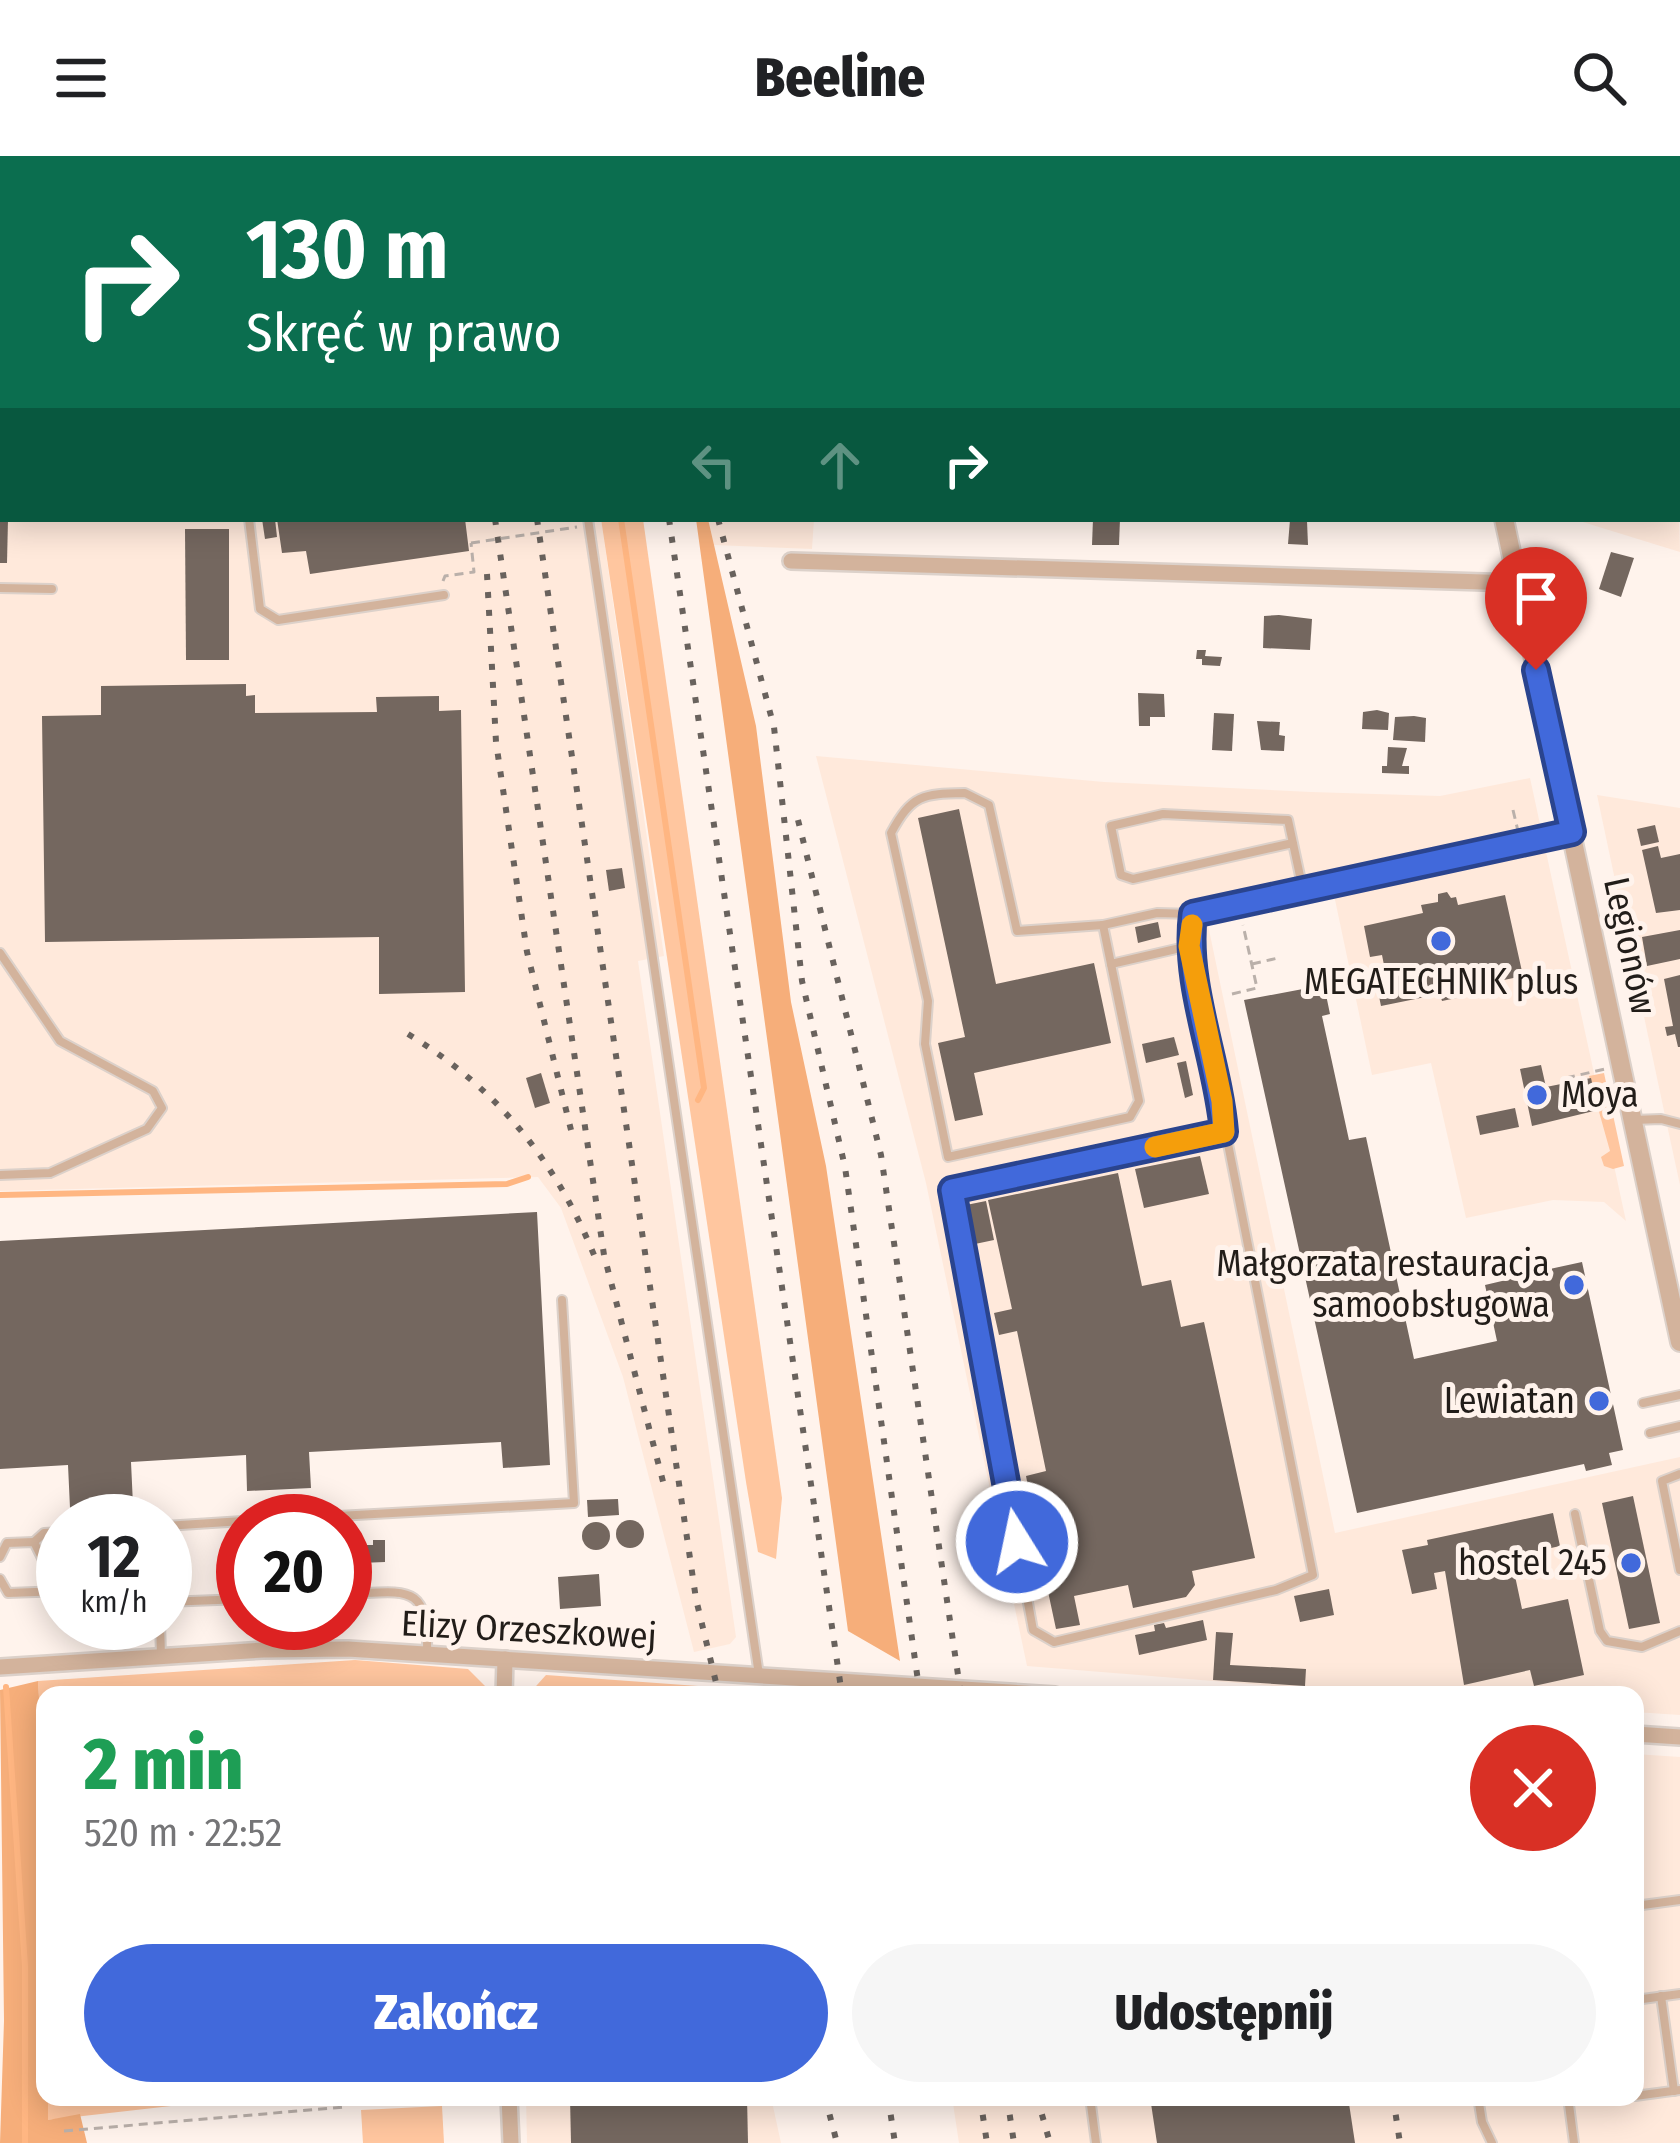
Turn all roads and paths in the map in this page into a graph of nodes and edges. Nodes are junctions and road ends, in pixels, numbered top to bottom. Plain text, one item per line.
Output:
1 (249, 522) edge
2 (588, 522) edge
3 (1505, 522) edge
4 (577, 527) dead end
5 (791, 561) dead end
6 (454, 575) dead end
7 (1517, 583) junction
8 (0, 588) edge
9 (52, 589) dead end
10 (444, 595) dead end
11 (1513, 810) dead end
12 (1517, 827) dead end
13 (1572, 832) junction
14 (1293, 844) junction
15 (1303, 890) junction
16 (1193, 914) junction
17 (1102, 925) junction
18 (1243, 925) dead end
19 (1189, 946) junction
20 (0, 953) edge
21 (1278, 958) dead end
22 (1111, 964) junction
23 (1252, 964) junction
24 (1232, 994) dead end
25 (1608, 1069) dead end
26 (1566, 1078) dead end
27 (1633, 1120) junction
28 (1680, 1124) edge
29 (1224, 1132) junction
30 (0, 1174) edge
31 (562, 1300) dead end
32 (1680, 1342) edge
33 (1680, 1395) edge
34 (1643, 1403) dead end
35 (1680, 1426) edge
36 (1650, 1433) dead end
37 (1680, 1474) edge
38 (1575, 1514) dead end
39 (372, 1516) edge
40 (34, 1543) joint
41 (36, 1547) edge
42 (0, 1557) edge
43 (1680, 1570) edge
44 (0, 1579) edge
45 (36, 1592) edge
46 (372, 1593) edge
47 (1680, 1631) edge
48 (161, 1650) edge
49 (427, 1655) junction
50 (161, 1657) junction
51 (505, 1659) junction
52 (0, 1667) edge
53 (759, 1675) junction
54 (504, 1686) edge
55 (922, 1686) edge
56 (1644, 1735) edge
57 (1680, 1738) edge
58 (1680, 1900) edge
59 (1644, 1905) edge
60 (1680, 1994) edge
61 (1661, 1996) junction
62 (1644, 1999) edge
63 (1677, 2091) edge
64 (1644, 2095) edge
65 (509, 2106) edge
66 (1091, 2106) edge
67 (1479, 2106) edge
68 (1569, 2106) edge
69 (345, 2107) dead end
70 (64, 2131) dead end
71 (511, 2143) edge
72 (1096, 2143) edge
73 (1492, 2143) edge
74 (1574, 2143) edge

1 - 10 lane
2 - 53 lane
3 - 7 street, Legionów
4 - 6 path, bridge
5 - 7 street
7 - 13 street, Legionów
8 - 9 lane
11 - 12 path
13 - 15 lane
13 - 27 street, Legionów
14 - 14 lane
14 - 15 lane
15 - 16 lane
16 - 17 lane
16 - 19 lane
17 - 22 lane
17 - 22 lane
18 - 23 path
19 - 22 lane
19 - 29 lane
20 - 30 lane
21 - 23 path
23 - 24 path
25 - 26 path
27 - 28 lane
27 - 32 street, Legionów
29 - 29 lane
31 - 39 lane
33 - 34 lane
35 - 36 lane
37 - 43 lane
38 - 47 lane
40 - 41 lane
40 - 42 lane
44 - 45 lane
46 - 49 lane
48 - 50 lane
49 - 50 street, Elizy Orzeszkowej
49 - 51 street, Elizy Orzeszkowej
50 - 52 street, Elizy Orzeszkowej
51 - 53 street, Elizy Orzeszkowej
51 - 54 street
53 - 55 street, Elizy Orzeszkowej
56 - 57 street
58 - 59 lane
60 - 61 lane
61 - 62 lane
61 - 63 lane
63 - 64 lane
65 - 71 street
66 - 72 lane
67 - 73 lane
68 - 74 lane
69 - 70 path

